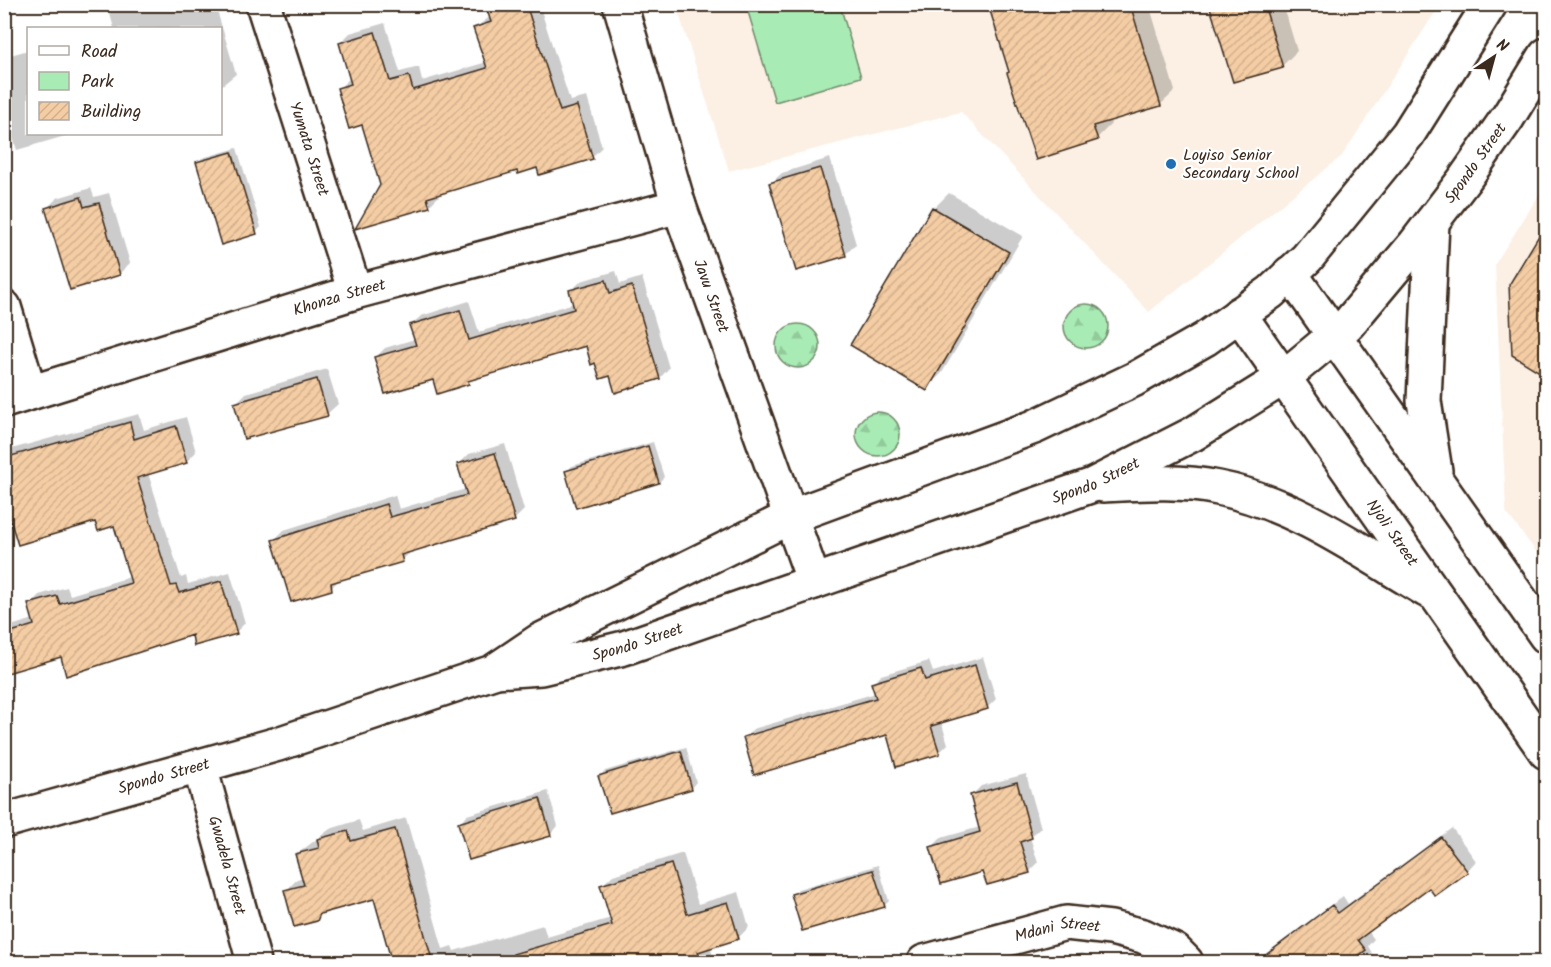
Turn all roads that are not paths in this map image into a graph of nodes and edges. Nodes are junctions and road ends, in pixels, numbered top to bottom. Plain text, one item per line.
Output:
1 (263, 4) edge
2 (620, 4) edge
3 (1490, 4) edge
4 (1546, 55) edge
5 (679, 206) junction
6 (1432, 222) junction
7 (1290, 273) junction
8 (355, 292) junction
9 (4, 307) edge
10 (1239, 314) junction
11 (1335, 337) junction
12 (1283, 378) junction
13 (17, 397) edge
14 (1436, 478) junction
15 (1093, 485) junction
16 (792, 516) junction
17 (814, 582) junction
18 (1437, 597) junction
19 (1546, 636) edge
20 (493, 672) junction
21 (1546, 752) edge
22 (200, 767) junction
23 (4, 821) edge
24 (254, 963) edge
25 (924, 963) edge
26 (1186, 963) edge

1 - 8 main road, Yumata Street
2 - 5 main road, Javu Street
3 - 7 main road, Spondo Street
4 - 6 main road, Spondo Street
5 - 8 main road, Khonza Street
5 - 16 main road, Javu Street
6 - 11 main road, Spondo Street
6 - 14 main road
7 - 10 main road, Spondo Street
7 - 11 main road
8 - 13 main road, Khonza Street
9 - 13 main road
10 - 12 main road, Njoli Street
10 - 16 main road, Spondo Street
11 - 12 main road, Spondo Street
11 - 14 main road
12 - 15 main road, Spondo Street
12 - 18 main road, Njoli Street
14 - 19 main road
15 - 17 main road, Spondo Street
15 - 18 main road
16 - 17 main road, Javu Street
16 - 20 main road, Spondo Street
17 - 20 main road, Spondo Street
18 - 21 main road, Njoli Street
20 - 22 main road, Spondo Street
22 - 23 main road, Spondo Street
22 - 24 main road, Gwadela Street
25 - 26 main road, Mdani Street

